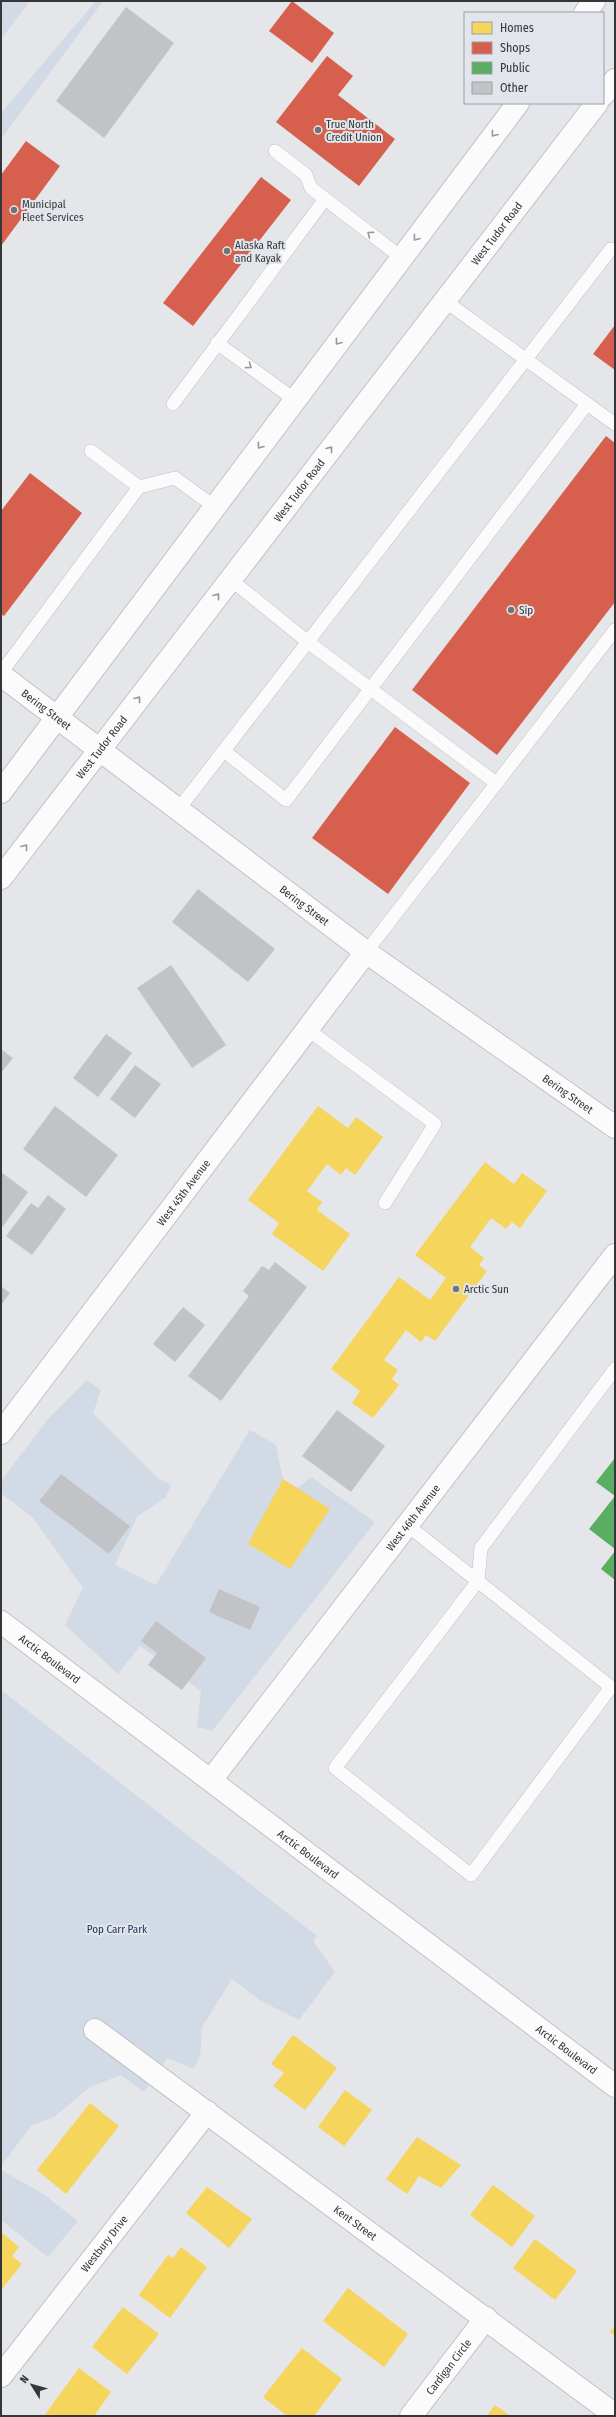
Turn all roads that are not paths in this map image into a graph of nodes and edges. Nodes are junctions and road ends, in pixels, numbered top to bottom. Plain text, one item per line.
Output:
1 (594, 1) edge
2 (586, 12) edge
3 (615, 80) edge
4 (604, 95) edge
5 (517, 104) edge
6 (596, 104) edge
7 (275, 151) dead end
8 (325, 199) junction
9 (611, 250) dead end
10 (402, 258) junction
11 (445, 301) junction
12 (217, 343) junction
13 (527, 360) junction
14 (295, 400) junction
15 (173, 404) dead end
16 (587, 404) junction
17 (615, 424) edge
18 (91, 451) dead end
19 (139, 487) junction
20 (215, 507) junction
21 (230, 579) junction
22 (615, 630) edge
23 (308, 642) junction
24 (1, 674) edge
25 (371, 690) junction
26 (57, 718) junction
27 (98, 750) junction
28 (224, 751) junction
29 (496, 783) junction
30 (1, 792) edge
31 (178, 810) junction
32 (1, 878) edge
33 (366, 952) junction
34 (307, 1029) junction
35 (615, 1127) edge
36 (385, 1203) dead end
37 (615, 1255) edge
38 (615, 1369) edge
39 (1, 1433) edge
40 (407, 1525) junction
41 (478, 1581) junction
42 (1, 1622) edge
43 (211, 1780) junction
44 (95, 2030) dead end
45 (615, 2086) edge
46 (207, 2112) junction
47 (486, 2318) junction
48 (1, 2376) edge
49 (615, 2415) edge
50 (412, 2416) edge

1 - 2 street
3 - 4 street
5 -> 10 street
6 - 11 street, West Tudor Road
7 - 8 lane
10 -> 8 lane
8 - 12 lane
9 - 13 lane
10 -> 14 street
11 - 13 lane
21 -> 11 street, West Tudor Road
12 -> 14 lane
12 - 15 lane
13 - 16 lane
13 - 23 lane
14 -> 20 street
16 - 17 lane
16 - 25 lane
18 - 19 lane
19 - 20 lane
19 - 24 lane
20 - 26 street
21 - 23 lane
27 -> 21 street, West Tudor Road
22 - 29 lane
23 - 25 lane
23 - 28 lane
24 - 26 street, Bering Street
25 - 28 lane
25 - 29 lane
26 - 27 street, Bering Street
26 - 30 street
27 - 31 street, Bering Street
32 -> 27 street, West Tudor Road
28 - 31 lane
29 - 33 lane
31 - 33 street, Bering Street
33 - 34 street, West 45th Avenue
33 - 35 street, Bering Street
34 - 36 lane
34 - 39 street, West 45th Avenue
37 - 40 street, West 46th Avenue
38 - 41 lane
40 - 41 lane
40 - 43 street, West 46th Avenue
41 - 41 lane
42 - 43 street, Arctic Boulevard
43 - 45 street, Arctic Boulevard
44 - 46 street, Kent Street
46 - 47 street, Kent Street
46 - 48 street, Westbury Drive
47 - 49 street, Kent Street
47 - 50 street, Cardigan Circle

